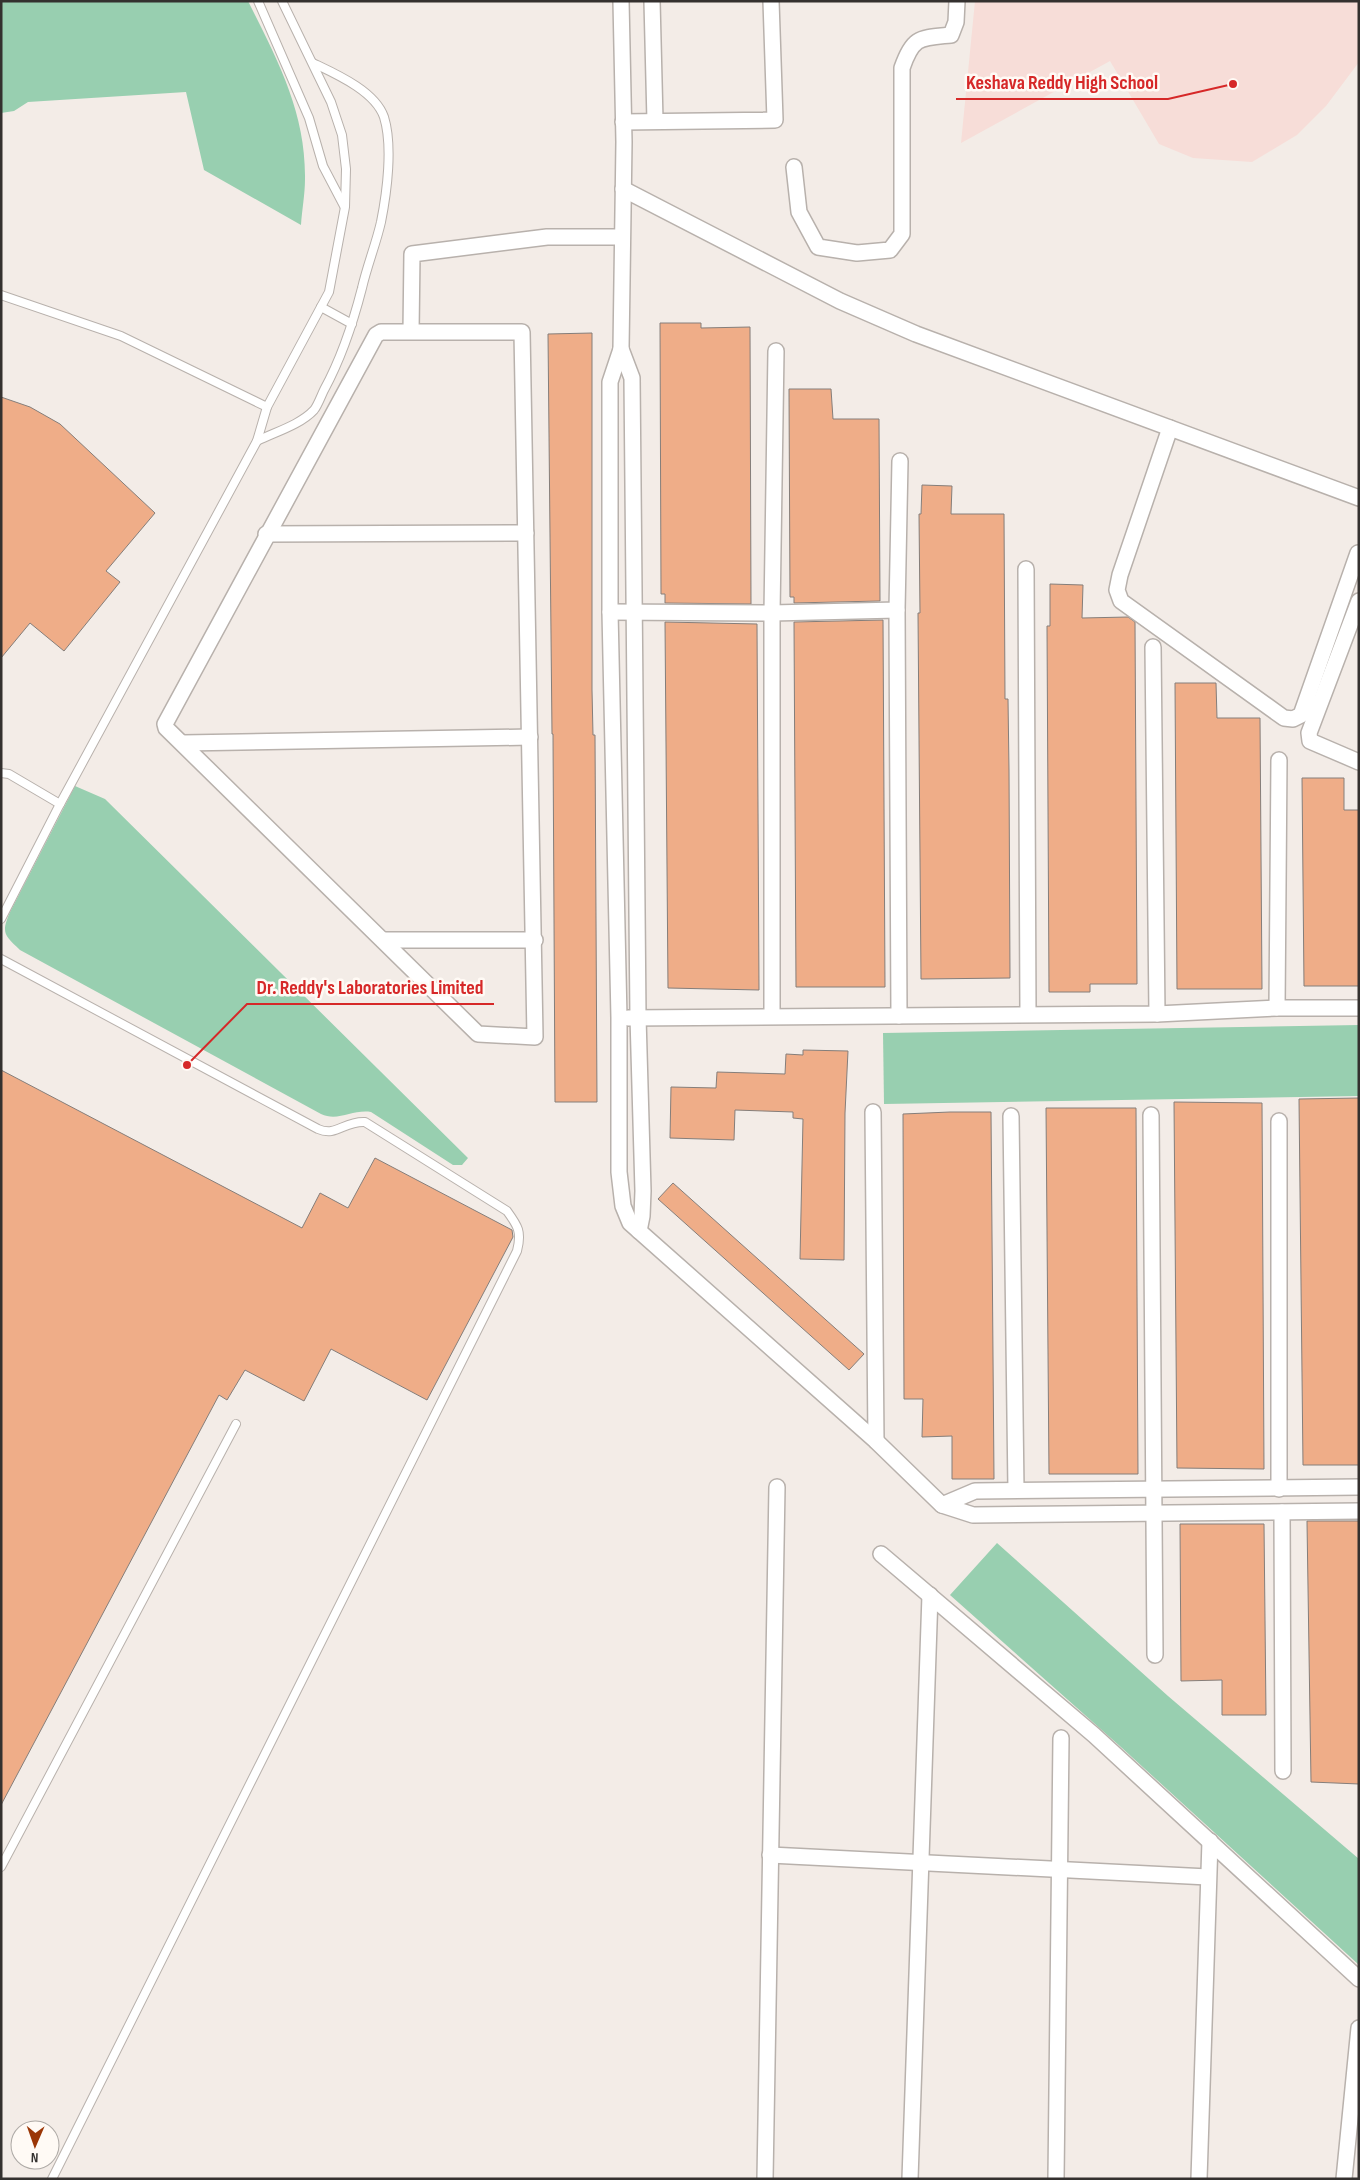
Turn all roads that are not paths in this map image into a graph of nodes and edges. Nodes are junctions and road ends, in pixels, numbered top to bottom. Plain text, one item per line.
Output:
1 (258, 1) edge
2 (282, 1) edge
3 (621, 1) edge
4 (652, 1) edge
5 (771, 1) edge
6 (956, 1) edge
7 (313, 64) junction
8 (655, 121) junction
9 (623, 122) junction
10 (794, 167) dead end
11 (623, 189) junction
12 (345, 208) junction
13 (622, 236) junction
14 (1, 295) edge
15 (321, 307) junction
16 (352, 324) junction
17 (411, 332) junction
18 (621, 349) junction
19 (776, 351) dead end
20 (267, 407) junction
21 (1170, 428) junction
22 (258, 440) junction
23 (900, 461) dead end
24 (1359, 498) edge
25 (526, 533) junction
26 (266, 534) junction
27 (1358, 552) edge
28 (1026, 569) dead end
29 (1359, 601) edge
30 (897, 610) junction
31 (610, 612) junction
32 (636, 612) junction
33 (772, 613) junction
34 (1153, 647) dead end
35 (530, 737) junction
36 (183, 743) junction
37 (1280, 760) dead end
38 (1359, 762) edge
39 (1, 773) edge
40 (60, 804) junction
41 (1, 919) edge
42 (383, 940) junction
43 (535, 940) junction
44 (1, 959) edge
45 (1277, 1008) junction
46 (1359, 1008) edge
47 (1028, 1014) junction
48 (1156, 1014) junction
49 (772, 1016) junction
50 (899, 1016) junction
51 (618, 1018) junction
52 (638, 1018) junction
53 (873, 1112) dead end
54 (1151, 1115) dead end
55 (1011, 1116) dead end
56 (1279, 1121) dead end
57 (639, 1231) junction
58 (236, 1424) dead end
59 (876, 1441) junction
60 (1359, 1486) edge
61 (777, 1487) dead end
62 (1155, 1488) junction
63 (1279, 1489) junction
64 (1016, 1490) junction
65 (942, 1505) junction
66 (1359, 1511) edge
67 (1282, 1512) junction
68 (1153, 1514) junction
69 (881, 1554) dead end
70 (930, 1595) junction
71 (1155, 1655) dead end
72 (1061, 1738) dead end
73 (1283, 1772) dead end
74 (1210, 1841) junction
75 (770, 1855) junction
76 (921, 1862) junction
77 (1, 1867) edge
78 (1060, 1870) junction
79 (1208, 1877) junction
80 (1359, 1979) edge
81 (1359, 2028) edge
82 (52, 2179) edge
83 (765, 2179) edge
84 (910, 2179) edge
85 (1056, 2179) edge
86 (1199, 2179) edge
87 (1344, 2179) edge

1 - 12 lane
2 - 7 lane
3 - 9 street
4 - 8 street
5 - 8 street
6 - 10 street
7 - 12 lane
7 - 16 lane
8 - 9 street
9 - 11 street
11 - 13 street
11 - 21 street
12 - 15 lane
13 - 17 street
13 - 18 street
14 - 20 lane
15 - 16 lane
15 - 20 lane
16 - 22 lane
17 - 25 street
17 - 26 street
18 - 31 street
18 - 32 street
19 - 33 street
20 - 22 lane
21 - 24 street
21 - 27 street
22 - 40 lane
23 - 30 street
25 - 26 street
25 - 35 street
26 - 36 street
28 - 47 street
29 - 38 street
30 - 33 street
30 - 50 street
31 - 32 street
31 - 51 street
32 - 33 street
32 - 52 street
33 - 49 street
34 - 48 street
35 - 36 street
35 - 43 street
36 - 42 street
37 - 45 street
39 - 40 lane
40 - 41 lane
42 - 43 street
42 - 43 street
44 - 82 lane
45 - 46 street
45 - 48 street
47 - 48 street
47 - 50 street
49 - 50 street
49 - 52 street
51 - 52 street
51 - 57 street
52 - 57 street
53 - 59 street
54 - 62 street
55 - 64 street
56 - 63 street
57 - 59 street
58 - 77 lane
59 - 65 street
60 - 63 street
61 - 75 street
62 - 63 street
62 - 64 street
62 - 68 street
64 - 65 street
65 - 68 street
66 - 67 street
67 - 68 street
67 - 73 street
68 - 71 street
69 - 70 street
70 - 74 street
70 - 76 street
72 - 78 street
74 - 79 street
74 - 80 street
75 - 76 street
75 - 83 street
76 - 78 street
76 - 84 street
78 - 79 street
78 - 85 street
79 - 86 street
81 - 87 street

